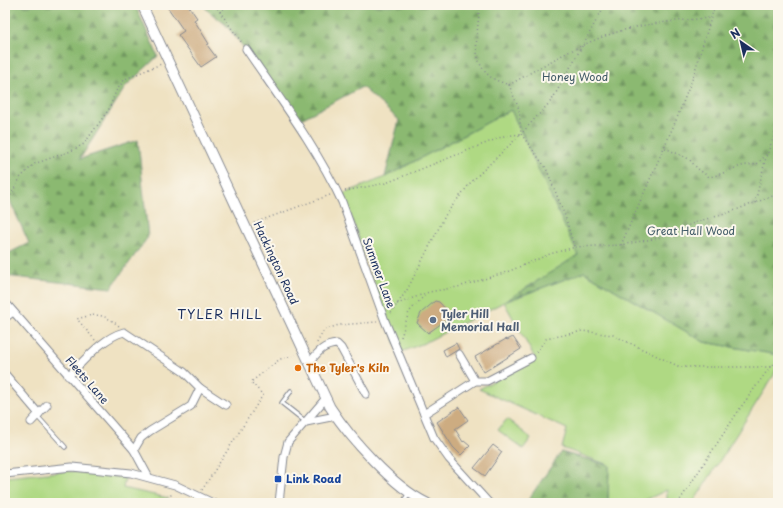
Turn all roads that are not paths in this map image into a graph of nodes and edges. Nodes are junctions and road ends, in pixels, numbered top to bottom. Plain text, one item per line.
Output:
1 (142, 5) edge
2 (246, 49) road end
3 (5, 302) edge
4 (13, 312) junction
5 (5, 318) edge
6 (459, 354) dead end
7 (531, 358) road end
8 (310, 362) junction
9 (5, 374) edge
10 (68, 376) junction
11 (475, 382) junction
12 (200, 388) junction
13 (292, 391) dead end
14 (366, 394) dead end
15 (326, 398) junction
16 (47, 405) dead end
17 (226, 405) dead end
18 (424, 414) junction
19 (38, 415) junction
20 (336, 416) junction
21 (31, 422) dead end
22 (306, 422) junction
23 (65, 447) dead end
24 (134, 450) junction
25 (5, 474) edge
26 (148, 476) junction
27 (409, 493) junction
28 (213, 503) edge
29 (279, 503) edge
30 (403, 503) edge
31 (427, 503) edge
32 (489, 503) edge

1 - 8 street, Hackington Road
2 - 18 street, Summer Lane
3 - 4 street, Fleets Lane
4 - 5 street
4 - 10 street, Fleets Lane
6 - 11 street
7 - 11 street
8 - 14 street
8 - 15 street, Hackington Road
9 - 19 street
10 - 12 street
10 - 24 street, Fleets Lane
11 - 18 street
12 - 17 street
12 - 24 street
13 - 22 lane
15 - 20 street, Hackington Road
15 - 22 street
16 - 19 street
18 - 32 street, Summer Lane
19 - 21 street
19 - 23 lane
20 - 22 street
20 - 27 street, Hackington Road
22 - 29 street
24 - 26 street, Fleets Lane
25 - 26 street
26 - 28 street
27 - 30 lane
27 - 31 street, Hackington Road

